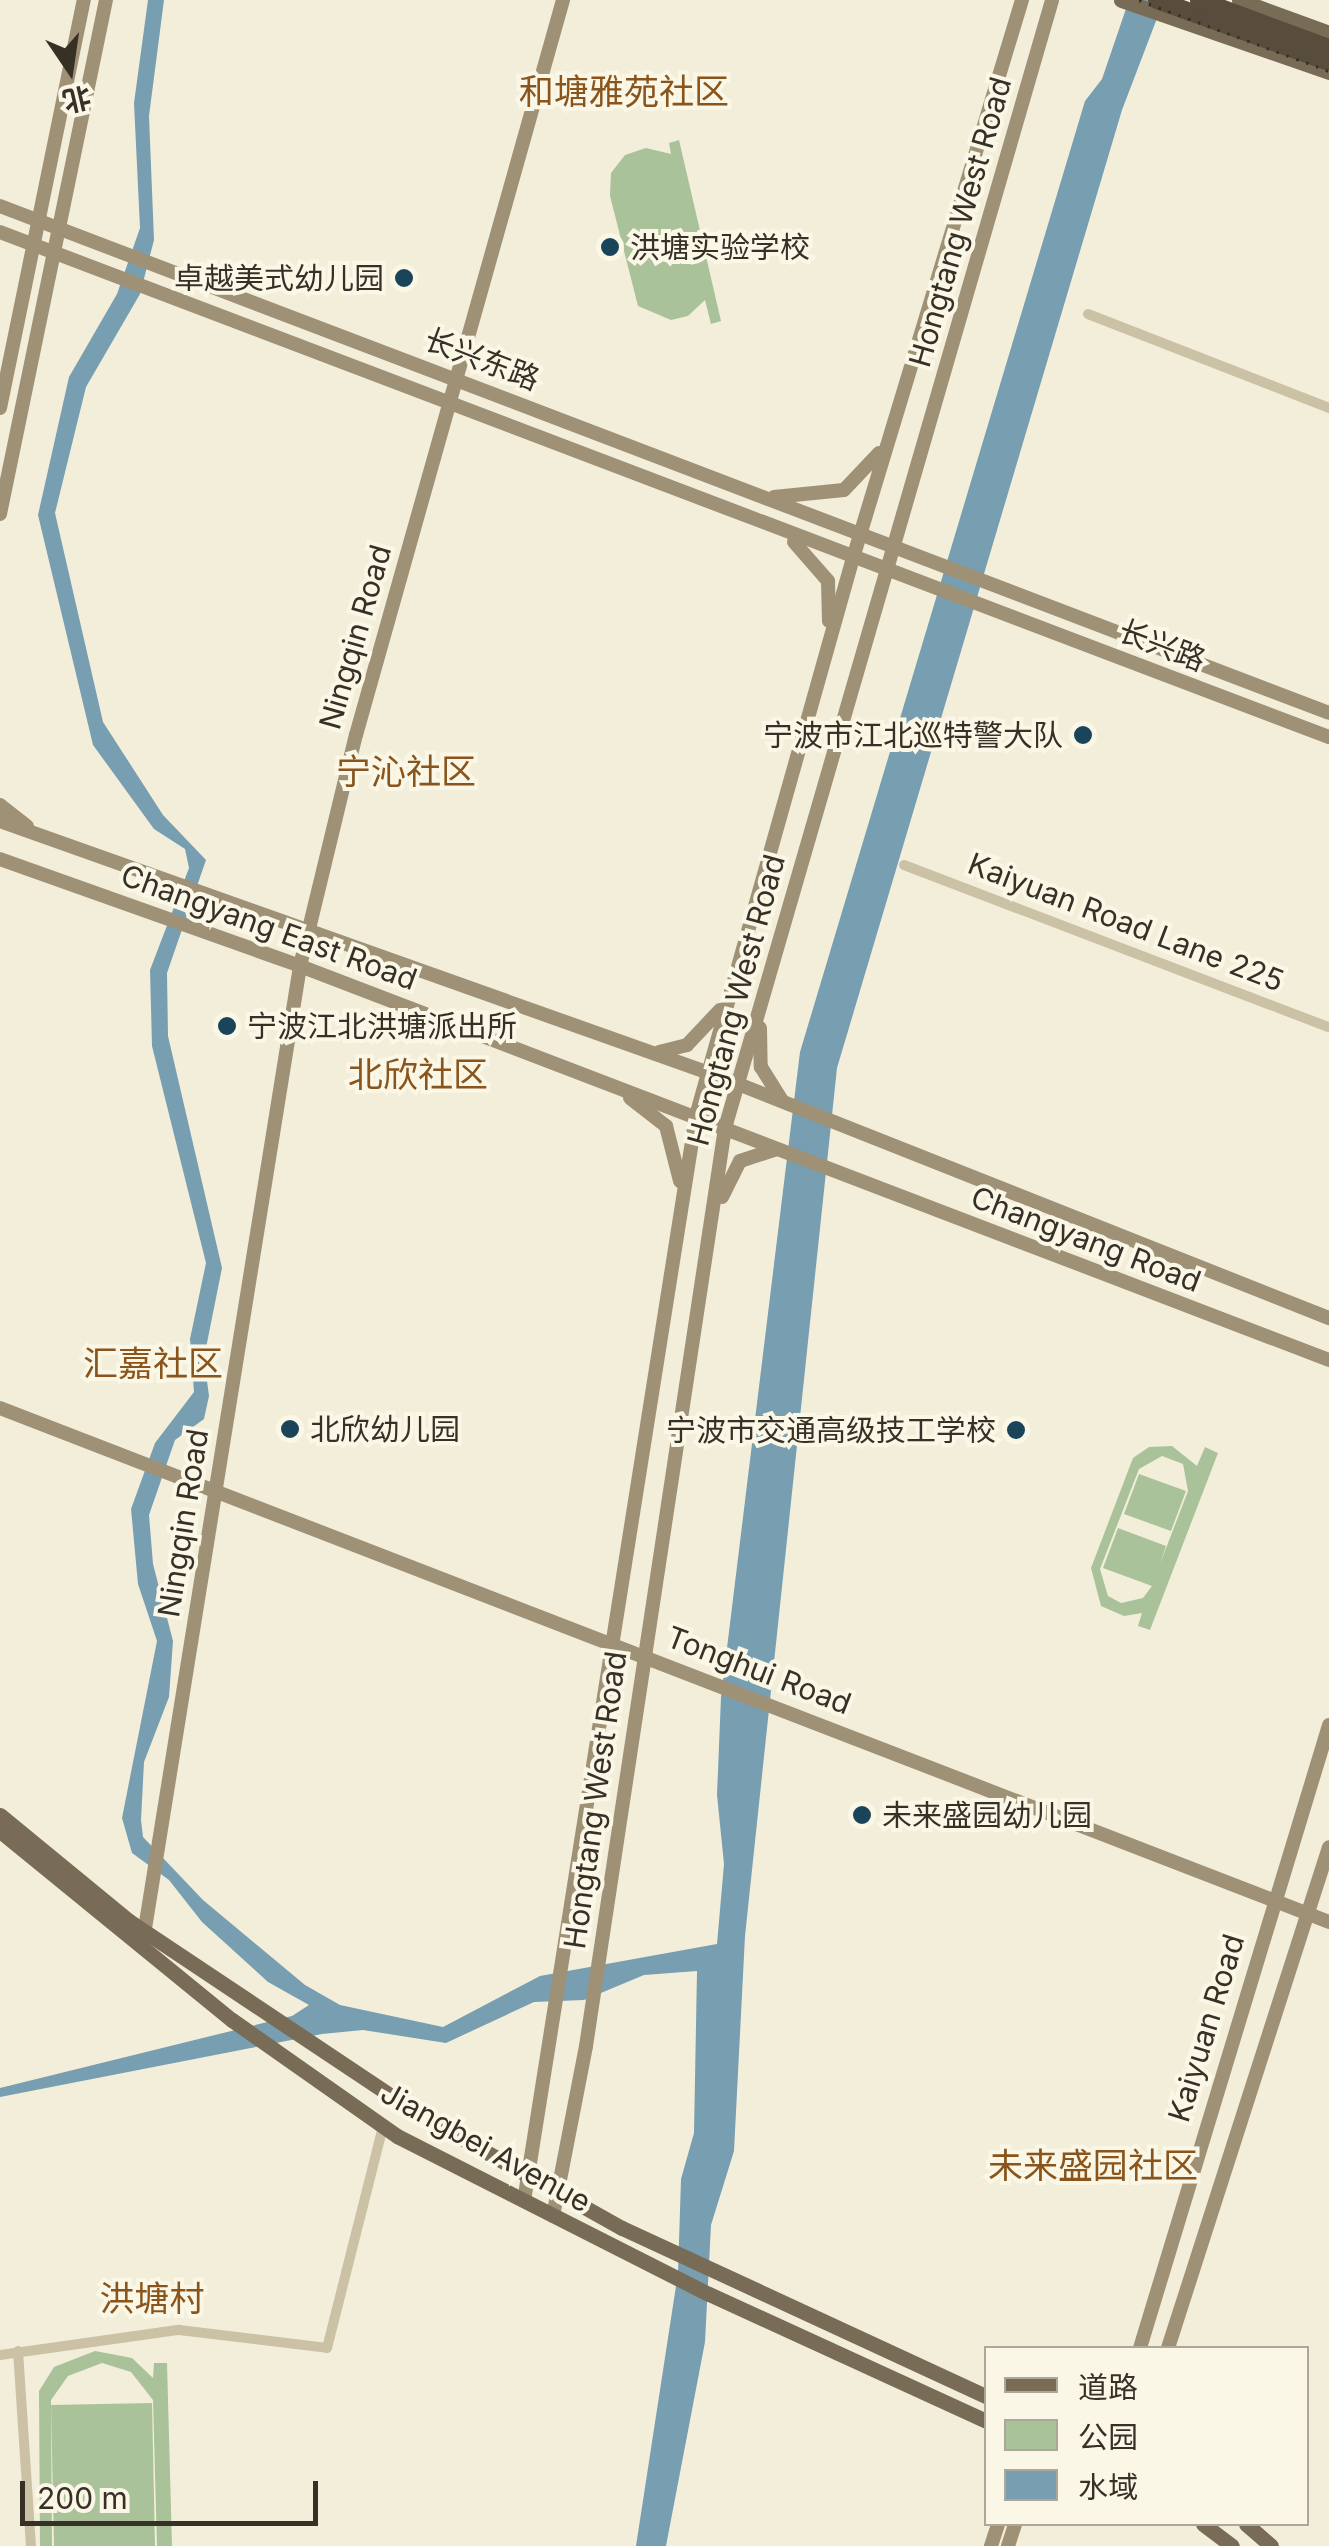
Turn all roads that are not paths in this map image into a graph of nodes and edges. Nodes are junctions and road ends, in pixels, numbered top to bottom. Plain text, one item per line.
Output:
1 (84, 0) edge
2 (106, 0) edge
3 (563, 0) edge
4 (1022, 0) edge
5 (1052, 0) edge
6 (1121, 0) edge
7 (1157, 0) edge
8 (1199, 0) edge
9 (1239, 0) edge
10 (1329, 33) edge
11 (1329, 48) edge
12 (1329, 62) edge
13 (1329, 72) edge
14 (0, 206) edge
15 (38, 221) junction
16 (59, 229) junction
17 (0, 232) edge
18 (34, 245) junction
19 (54, 253) junction
20 (1088, 314) dead end
21 (459, 378) junction
22 (449, 403) junction
23 (0, 408) edge
24 (1329, 408) edge
25 (896, 421) junction
26 (760, 497) junction
27 (0, 514) edge
28 (770, 526) junction
29 (861, 536) junction
30 (895, 549) junction
31 (853, 558) junction
32 (943, 567) joint
33 (888, 571) junction
34 (936, 589) joint
35 (827, 652) junction
36 (1329, 712) edge
37 (1329, 737) edge
38 (0, 805) edge
39 (0, 821) edge
40 (39, 836) junction
41 (5, 863) edge
42 (904, 865) dead end
43 (308, 935) junction
44 (300, 966) junction
45 (731, 992) junction
46 (762, 1000) junction
47 (1329, 1027) edge
48 (648, 1052) junction
49 (708, 1073) junction
50 (585, 1074) junction
51 (738, 1084) junction
52 (788, 1104) junction
53 (696, 1116) junction
54 (725, 1128) junction
55 (780, 1150) junction
56 (680, 1219) junction
57 (712, 1226) junction
58 (1329, 1318) edge
59 (1329, 1360) edge
60 (0, 1408) edge
61 (216, 1489) junction
62 (613, 1642) junction
63 (644, 1654) junction
64 (1329, 1725) edge
65 (0, 1816) edge
66 (0, 1831) edge
67 (1329, 1848) edge
68 (1273, 1900) junction
69 (1309, 1914) junction
70 (1329, 1922) edge
71 (144, 1931) junction
72 (142, 1950) junction
73 (383, 2126) junction
74 (529, 2176) junction
75 (562, 2194) junction
76 (524, 2201) junction
77 (553, 2216) junction
78 (1141, 2346) edge
79 (1169, 2346) edge
80 (18, 2351) junction
81 (0, 2355) edge
82 (984, 2395) edge
83 (984, 2420) edge
84 (1206, 2526) edge
85 (1248, 2526) edge
86 (31, 2546) edge
87 (1232, 2546) edge
88 (1272, 2546) edge

1 - 15 main road
2 - 16 main road
3 - 21 main road, Ningqin Road
4 - 25 main road, Hongtang West Road
5 - 30 main road, Hongtang West Road
6 - 13 main road
7 - 12 highway
8 - 11 highway
9 - 10 main road
14 - 15 main road, 长兴东路
15 - 16 main road, 长兴东路
15 - 18 main road
16 - 19 main road
16 - 21 main road, 长兴东路
17 - 18 main road, 长兴东路
18 - 19 main road, 长兴东路
18 - 23 main road
19 - 22 main road, 长兴东路
19 - 27 main road
20 - 24 street
21 - 22 main road, Ningqin Road
21 - 26 main road, 长兴东路
22 - 28 main road, 长兴东路
22 - 43 main road, Ningqin Road
25 - 26 main road
25 - 29 main road, Hongtang West Road
26 - 29 main road, 长兴东路
28 - 31 main road, 长兴东路
28 - 35 main road
29 - 30 main road, 长兴东路
29 - 31 main road, Hongtang West Road
30 - 32 main road, 长兴东路
30 - 33 main road, Hongtang West Road
31 - 33 main road, 长兴东路
31 - 35 main road, Hongtang West Road
32 - 36 main road, 长兴路
33 - 34 main road, 长兴东路
33 - 46 main road, Hongtang West Road
34 - 37 main road, 长兴路
35 - 45 main road, Hongtang West Road
38 - 40 main road
39 - 40 main road, Changyang East Road
40 - 43 main road, Changyang East Road
41 - 44 main road, Changyang East Road
42 - 47 street, Kaiyuan Road Lane 225
43 - 44 main road, Ningqin Road
43 - 48 main road, Changyang East Road
44 - 50 main road, Changyang East Road
44 - 61 main road, Ningqin Road
45 - 48 main road
45 - 49 main road, Hongtang West Road
46 - 51 main road, Hongtang West Road
46 - 52 main road
48 - 49 main road, Changyang East Road
49 - 51 main road, Changyang East Road
49 - 53 main road, Hongtang West Road
50 - 53 main road, Changyang East Road
50 - 56 main road
51 - 52 main road, Changyang East Road
51 - 54 main road, Hongtang West Road
52 - 58 main road, Changyang Road
53 - 54 main road, Changyang East Road
53 - 56 main road, Hongtang West Road
54 - 55 main road, Changyang East Road
54 - 57 main road, Hongtang West Road
55 - 57 main road
55 - 59 main road, Changyang Road
56 - 62 main road, Hongtang West Road
57 - 63 main road, Hongtang West Road
60 - 61 main road, Tonghui Road
61 - 62 main road, Tonghui Road
61 - 71 main road, Ningqin Road
62 - 63 main road, Tonghui Road
62 - 74 main road, Hongtang West Road
63 - 68 main road, Tonghui Road
63 - 75 main road, Hongtang West Road
64 - 68 main road, Kaiyuan Road
65 - 71 main road
66 - 72 main road
67 - 69 main road, Kaiyuan Road
68 - 69 main road, Tonghui Road
68 - 78 main road, Kaiyuan Road
69 - 70 main road, Tonghui Road
69 - 79 main road, Kaiyuan Road
71 - 72 main road, Ningqin Road
71 - 74 main road, Jiangbei Avenue
72 - 73 main road, Jiangbei Avenue
73 - 76 main road, Jiangbei Avenue
73 - 80 street
74 - 75 main road, Jiangbei Avenue
74 - 76 main road, Hongtang West Road
75 - 77 main road, Hongtang West Road
75 - 82 main road, Jiangbei Avenue
76 - 77 main road, Jiangbei Avenue
77 - 83 main road, Jiangbei Avenue
80 - 81 street
80 - 86 street
84 - 87 main road
85 - 88 main road

